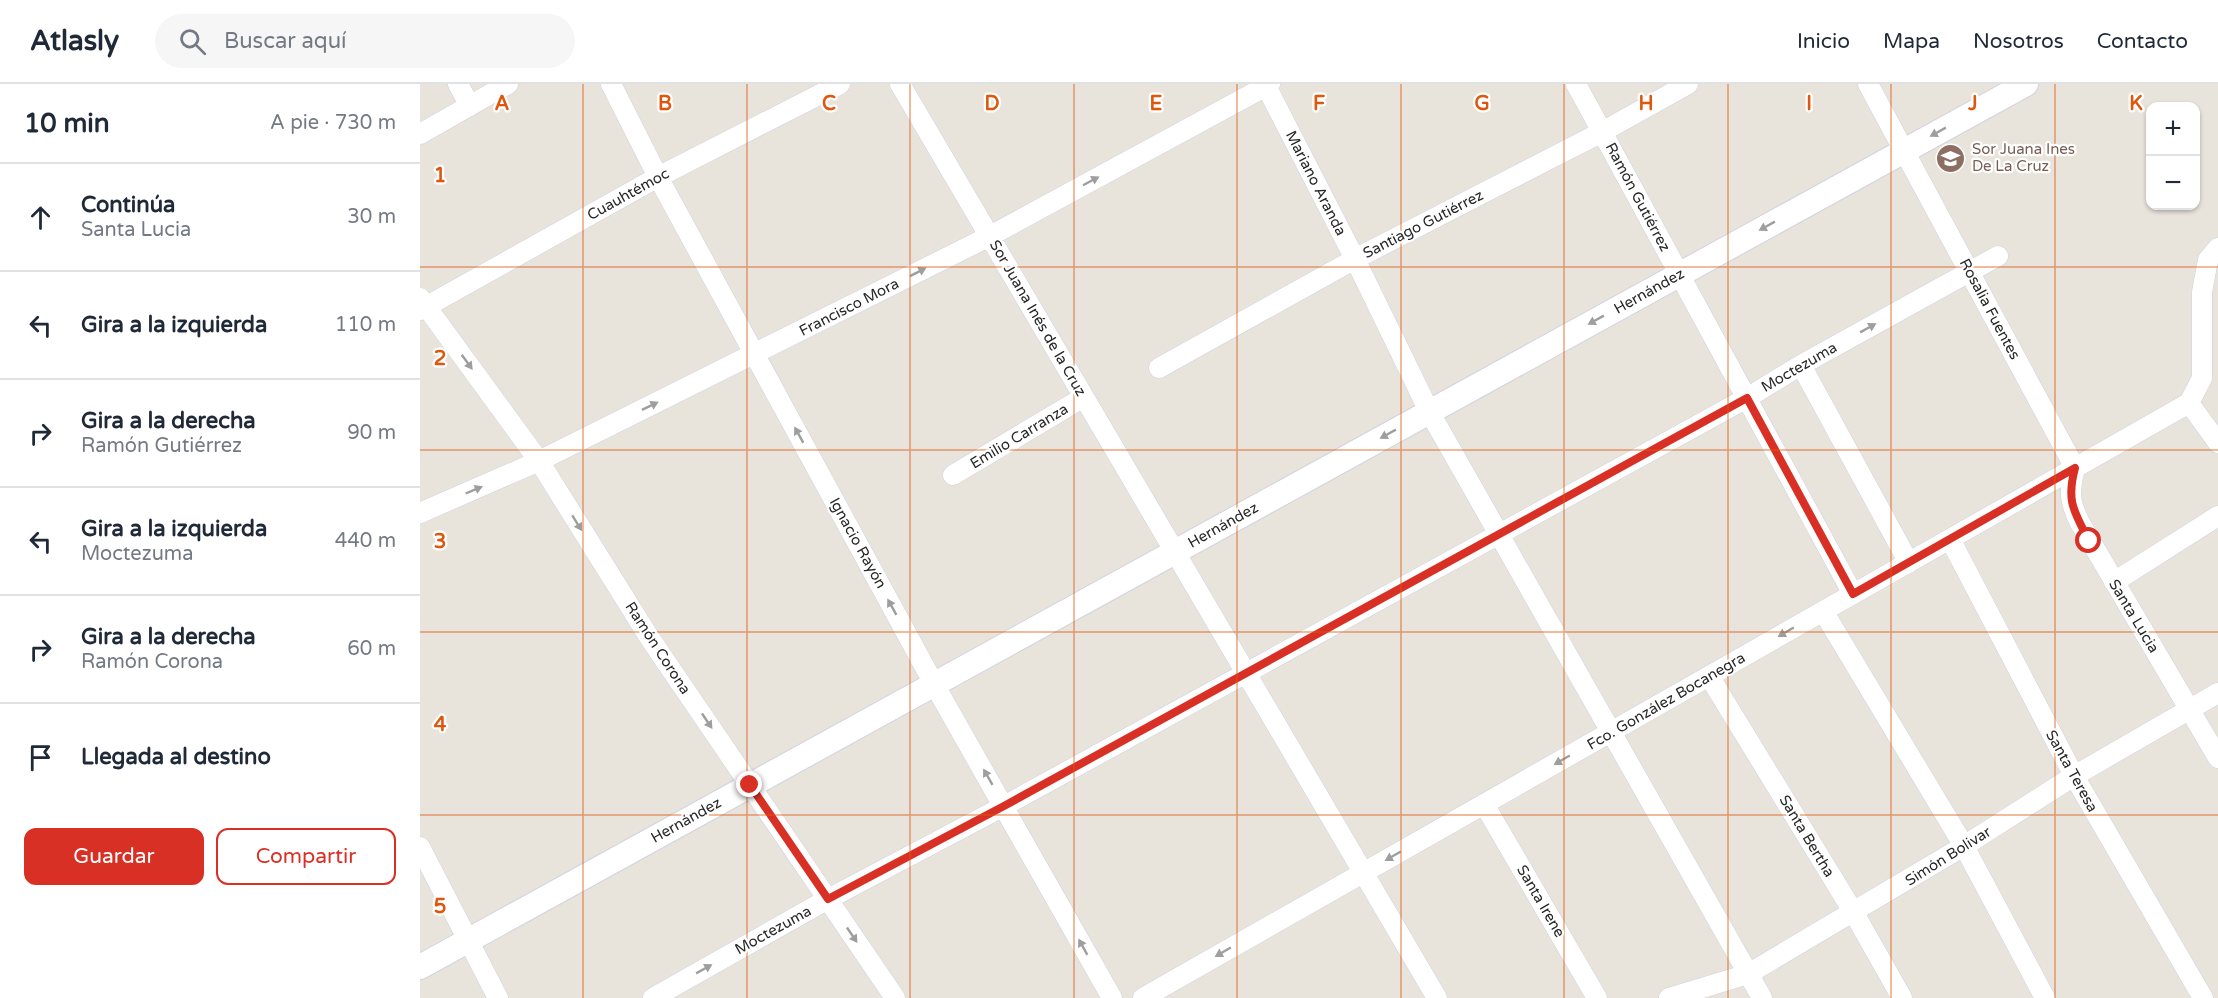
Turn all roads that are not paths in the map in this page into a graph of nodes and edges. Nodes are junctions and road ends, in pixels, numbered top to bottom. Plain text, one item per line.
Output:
1 (458, 84) edge
2 (508, 84) edge
3 (610, 84) edge
4 (840, 84) edge
5 (900, 84) edge
6 (1576, 84) edge
7 (1688, 84) edge
8 (1868, 84) edge
9 (2026, 84) edge
10 (1267, 85) edge
11 (470, 106) junction
12 (1602, 132) junction
13 (420, 134) edge
14 (1904, 151) junction
15 (658, 177) junction
16 (990, 236) junction
17 (2218, 248) edge
18 (1998, 256) dead end
19 (1355, 259) junction
20 (1970, 272) junction
21 (1680, 274) junction
22 (422, 305) edge
23 (755, 354) junction
24 (1801, 365) junction
25 (1159, 368) dead end
26 (1084, 397) junction
27 (1747, 398) junction
28 (2189, 403) junction
29 (1429, 411) junction
30 (2218, 443) edge
31 (538, 461) junction
32 (2075, 468) junction
33 (953, 475) dead end
34 (420, 513) edge
35 (2218, 516) edge
36 (1498, 533) junction
37 (1950, 539) junction
38 (1175, 551) junction
39 (1909, 563) junction
40 (2114, 582) junction
41 (1853, 594) junction
42 (1823, 612) junction
43 (1246, 672) junction
44 (1709, 676) junction
45 (934, 684) junction
46 (2218, 693) edge
47 (2189, 709) junction
48 (1611, 732) junction
49 (2218, 758) edge
50 (2074, 776) junction
51 (750, 785) junction
52 (1484, 804) junction
53 (1004, 806) junction
54 (1964, 846) junction
55 (420, 848) edge
56 (1364, 873) junction
57 (828, 899) junction
58 (1854, 913) junction
59 (467, 941) junction
60 (420, 967) edge
61 (1748, 974) junction
62 (498, 998) edge
63 (653, 998) edge
64 (895, 998) edge
65 (1112, 998) edge
66 (1143, 998) edge
67 (1437, 998) edge
68 (1597, 998) edge
69 (1669, 998) edge
70 (1762, 998) edge
71 (1902, 998) edge
72 (2045, 998) edge
73 (2203, 998) edge

1 - 11 street
2 - 11 street
3 - 15 street, Ignacio Rayón
4 - 15 street, Cuauhtémoc
5 - 16 street, Sor Juana Inés de la Cruz
6 - 12 street, Ramón Gutiérrez
7 - 12 street, Santiago Gutiérrez
8 - 14 street, Rosalia Fuentes
9 -> 14 street, Hernández
16 -> 10 street, Francisco Mora
10 - 19 street, Mariano Aranda
11 - 13 street
12 - 19 street, Santiago Gutiérrez
12 - 21 street, Ramón Gutiérrez
14 - 20 street, Rosalia Fuentes
14 -> 21 street, Hernández
15 - 22 street, Cuauhtémoc
15 - 23 street, Ignacio Rayón
23 -> 16 street, Francisco Mora
16 - 26 street, Sor Juana Inés de la Cruz
17 - 28 street
18 - 20 street, Moctezuma
19 - 25 street, Santiago Gutiérrez
19 - 29 street, Mariano Aranda
24 -> 20 street, Moctezuma
20 - 32 street, Rosalia Fuentes
21 - 27 street, Ramón Gutiérrez
21 -> 29 street, Hernández
22 -> 31 street, Ramón Corona
31 -> 23 street, Francisco Mora
45 -> 23 street, Ignacio Rayón
24 - 27 street, Moctezuma
24 - 39 street
26 - 33 street, Emilio Carranza
26 - 38 street, Sor Juana Inés de la Cruz
27 - 36 street, Moctezuma
27 - 41 street, Ramón Gutiérrez
28 - 30 street
28 - 32 street, Fco. González Bocanegra
29 - 36 street, Mariano Aranda
29 -> 38 street, Hernández
34 -> 31 street, Francisco Mora
31 -> 51 street, Ramón Corona
32 - 37 street, Fco. González Bocanegra
32 - 40 street, Santa Lucia
35 - 40 street
36 - 43 street, Moctezuma
36 - 48 street, Mariano Aranda
37 - 39 street, Fco. González Bocanegra
37 - 50 street, Santa Teresa
38 - 43 street, Sor Juana Inés de la Cruz
38 - 45 street, Hernández
39 - 41 street, Fco. González Bocanegra
40 - 47 street, Santa Lucia
41 - 42 street, Fco. González Bocanegra
42 -> 44 street, Fco. González Bocanegra
42 - 54 street
43 - 53 street, Moctezuma
43 - 56 street, Sor Juana Inés de la Cruz
44 - 48 street, Fco. González Bocanegra
44 - 58 street, Santa Bertha
45 - 51 street, Hernández
53 -> 45 street, Ignacio Rayón
46 - 47 street, Simón Bolivar
47 - 49 street, Santa Lucia
47 - 50 street, Simón Bolivar
48 -> 52 street, Fco. González Bocanegra
48 - 61 street, Mariano Aranda
50 - 54 street, Simón Bolivar
50 - 73 street, Santa Teresa
51 - 57 street, Ramón Corona
51 - 59 street, Hernández
52 -> 56 street, Fco. González Bocanegra
52 - 68 street, Santa Irene
53 - 57 street, Moctezuma
65 -> 53 street, Ignacio Rayón
54 - 58 street, Simón Bolivar
54 - 72 street
55 - 59 street
56 -> 66 street, Fco. González Bocanegra
56 - 67 street, Sor Juana Inés de la Cruz
63 -> 57 street, Moctezuma
57 -> 64 street, Ramón Corona
58 - 61 street, Simón Bolivar
58 - 71 street, Santa Bertha
59 - 60 street, Hernández
59 - 62 street
61 - 69 street, Simón Bolivar
61 - 70 street, Mariano Aranda

